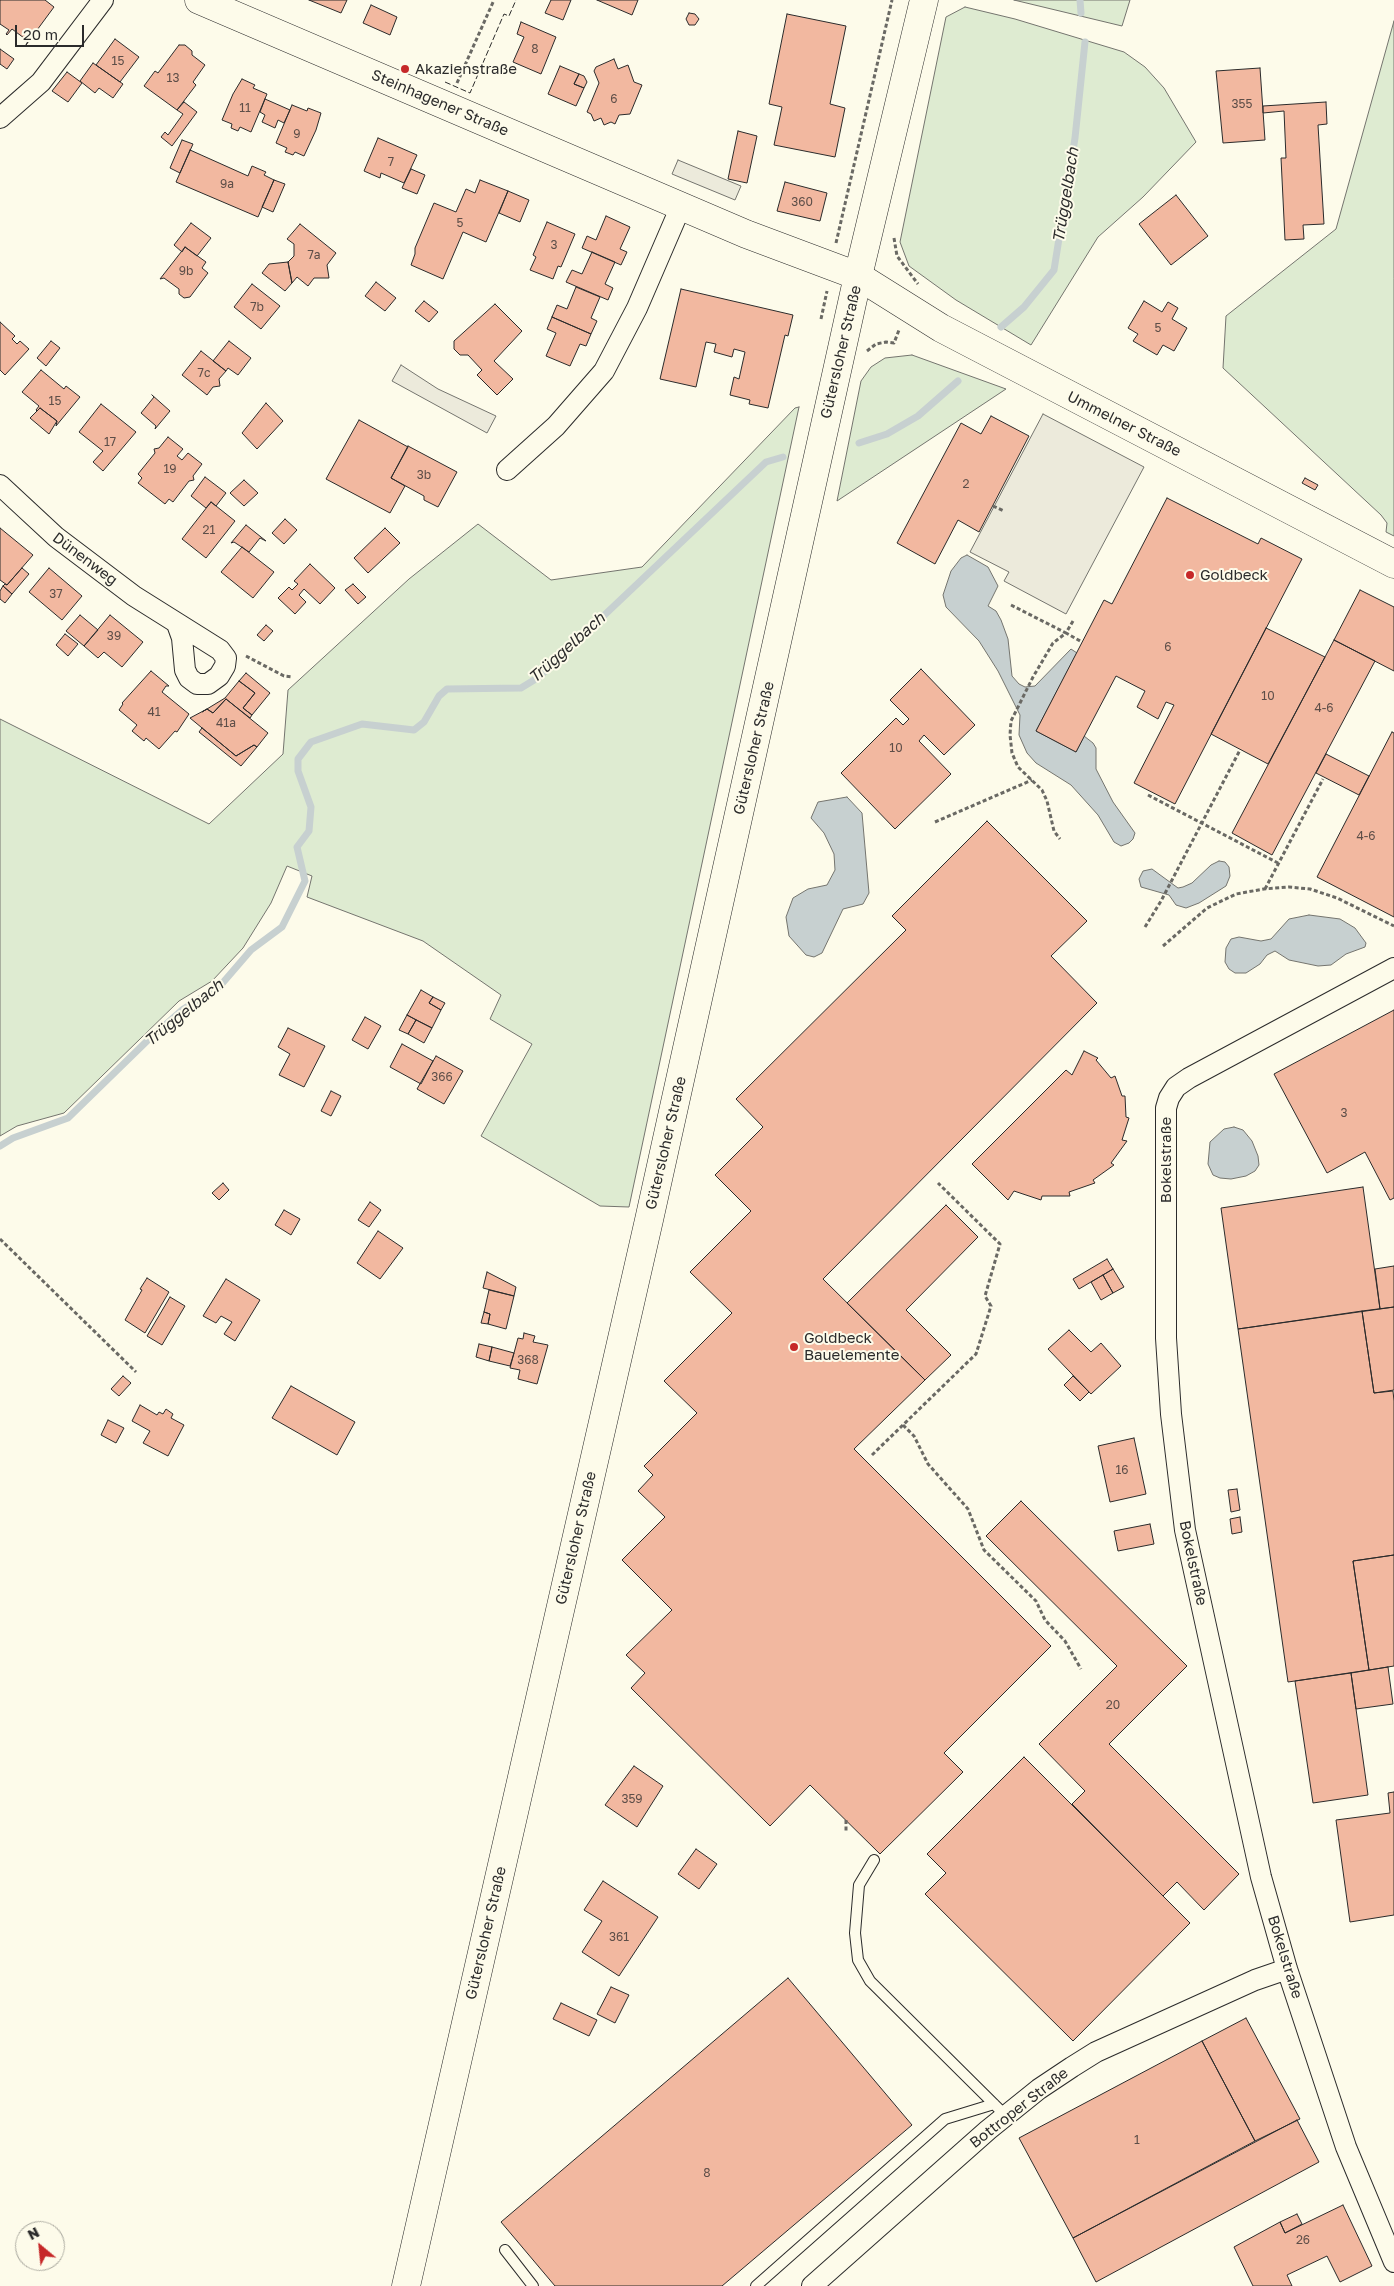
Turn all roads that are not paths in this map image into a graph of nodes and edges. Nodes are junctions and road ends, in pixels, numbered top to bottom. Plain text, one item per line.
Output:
1 (103, 0) edge
2 (199, 0) edge
3 (924, 0) edge
4 (0, 118) edge
5 (681, 206) junction
6 (858, 276) junction
7 (507, 470) dead end
8 (0, 485) edge
9 (1394, 564) edge
10 (177, 624) junction
11 (1394, 968) edge
12 (874, 1860) dead end
13 (1287, 1969) junction
14 (1000, 2110) junction
15 (505, 2250) dead end
16 (1394, 2262) edge
17 (406, 2286) edge
18 (533, 2286) edge
19 (756, 2286) edge
20 (812, 2286) edge

1 - 4 street
2 - 5 main road, Steinhagener Straße
3 - 6 main road, Gütersloher Straße
5 - 6 main road, Steinhagener Straße
5 - 7 street
6 - 9 main road, Ummelner Straße
6 - 17 main road, Gütersloher Straße
8 - 10 street, Dünenweg
10 - 10 street, Dünenweg
11 - 13 street, Bokelstraße
12 - 14 lane
13 - 14 street, Bottroper Straße
13 - 16 street, Bokelstraße
14 - 19 lane
14 - 20 street, Bottroper Straße
15 - 18 lane

